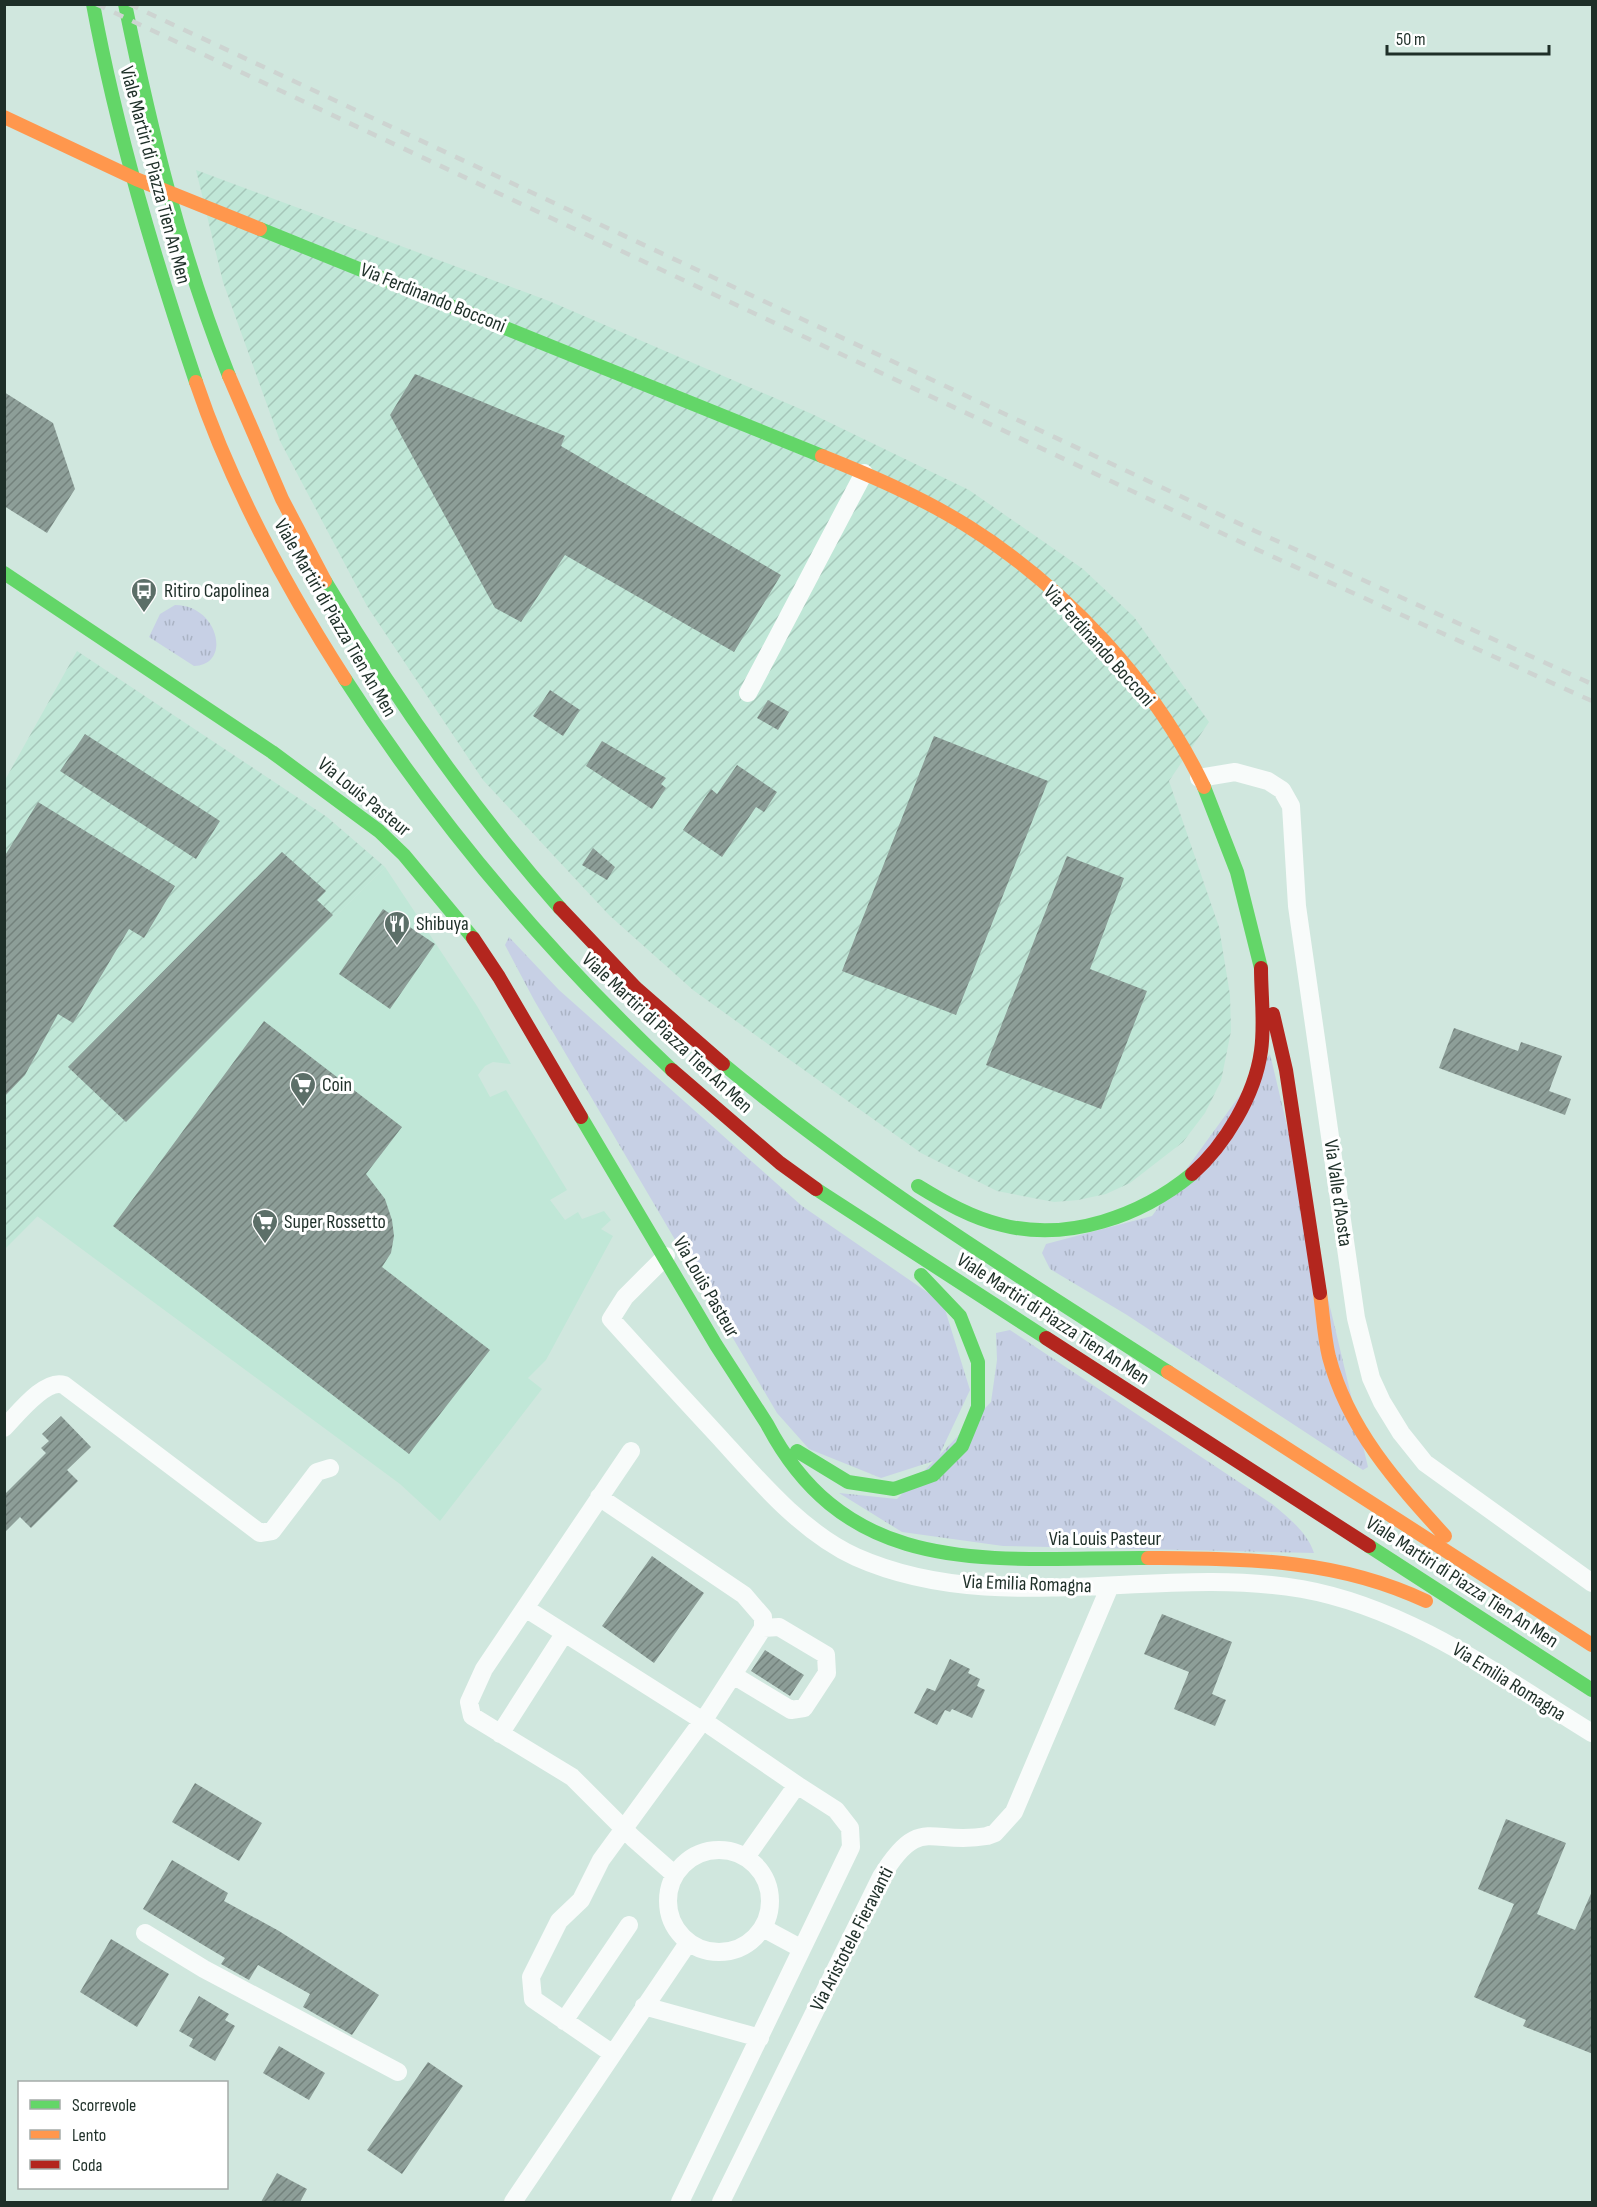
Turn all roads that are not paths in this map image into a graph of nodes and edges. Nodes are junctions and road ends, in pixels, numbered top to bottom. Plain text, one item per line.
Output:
1 (93, 4) edge
2 (125, 4) edge
3 (4, 117) edge
4 (864, 473) junction
5 (4, 573) edge
6 (748, 693) dead end
7 (1199, 778) junction
8 (1261, 968) junction
9 (722, 1063) junction
10 (789, 1099) dead end
11 (781, 1164) junction
12 (902, 1176) dead end
13 (666, 1256) junction
14 (767, 1424) junction
15 (4, 1428) edge
16 (631, 1451) dead end
17 (330, 1468) dead end
18 (599, 1497) junction
19 (1470, 1565) junction
20 (1593, 1583) edge
21 (1110, 1586) junction
22 (525, 1608) junction
23 (763, 1628) junction
24 (564, 1634) junction
25 (1593, 1645) edge
26 (1558, 1667) junction
27 (733, 1675) junction
28 (1593, 1690) edge
29 (703, 1721) junction
30 (1593, 1733) edge
31 (500, 1734) junction
32 (797, 1785) junction
33 (624, 1830) junction
34 (746, 1857) junction
35 (675, 1875) junction
36 (629, 1925) dead end
37 (763, 1928) junction
38 (145, 1933) dead end
39 (688, 1943) junction
40 (802, 1949) junction
41 (644, 2006) junction
42 (564, 2021) junction
43 (760, 2038) junction
44 (613, 2054) junction
45 (398, 2072) dead end
46 (513, 2202) edge
47 (680, 2202) edge
48 (722, 2202) edge

1 - 11 main road, Viale Martiri di Piazza Tien An Men
2 - 9 main road, Viale Martiri di Piazza Tien An Men
3 - 4 main road, Via Ferdinando Bocconi
4 - 6 street
4 - 7 main road, Via Ferdinando Bocconi
5 - 13 main road, Via Louis Pasteur
7 - 8 main road, Via Ferdinando Bocconi
7 - 20 street, Via Valle d'Aosta
8 - 12 main road
8 - 19 main road
9 - 10 main road
9 - 19 main road, Viale Martiri di Piazza Tien An Men
11 - 14 main road
11 - 26 main road, Viale Martiri di Piazza Tien An Men
13 - 14 main road, Via Louis Pasteur
13 - 21 street, Via Emilia Romagna
14 - 26 main road, Via Louis Pasteur
15 - 17 street
16 - 18 street
18 - 22 street
18 - 23 street
19 - 25 main road, Viale Martiri di Piazza Tien An Men
21 - 30 street, Via Emilia Romagna
21 - 48 street, Via Aristotele Fieravanti
22 - 24 street
22 - 31 street
23 - 27 street
23 - 27 street
24 - 29 street
24 - 31 street
26 - 28 main road
27 - 29 street
29 - 32 street
29 - 33 street
31 - 33 street
32 - 34 street
32 - 40 street
33 - 35 street
33 - 42 street
34 - 35 street
34 - 37 street
35 - 39 street
36 - 42 street
37 - 39 street
37 - 40 street
38 - 45 street
39 - 41 street
40 - 43 street
41 - 43 street
41 - 44 street
42 - 44 street
43 - 47 street
44 - 46 street

